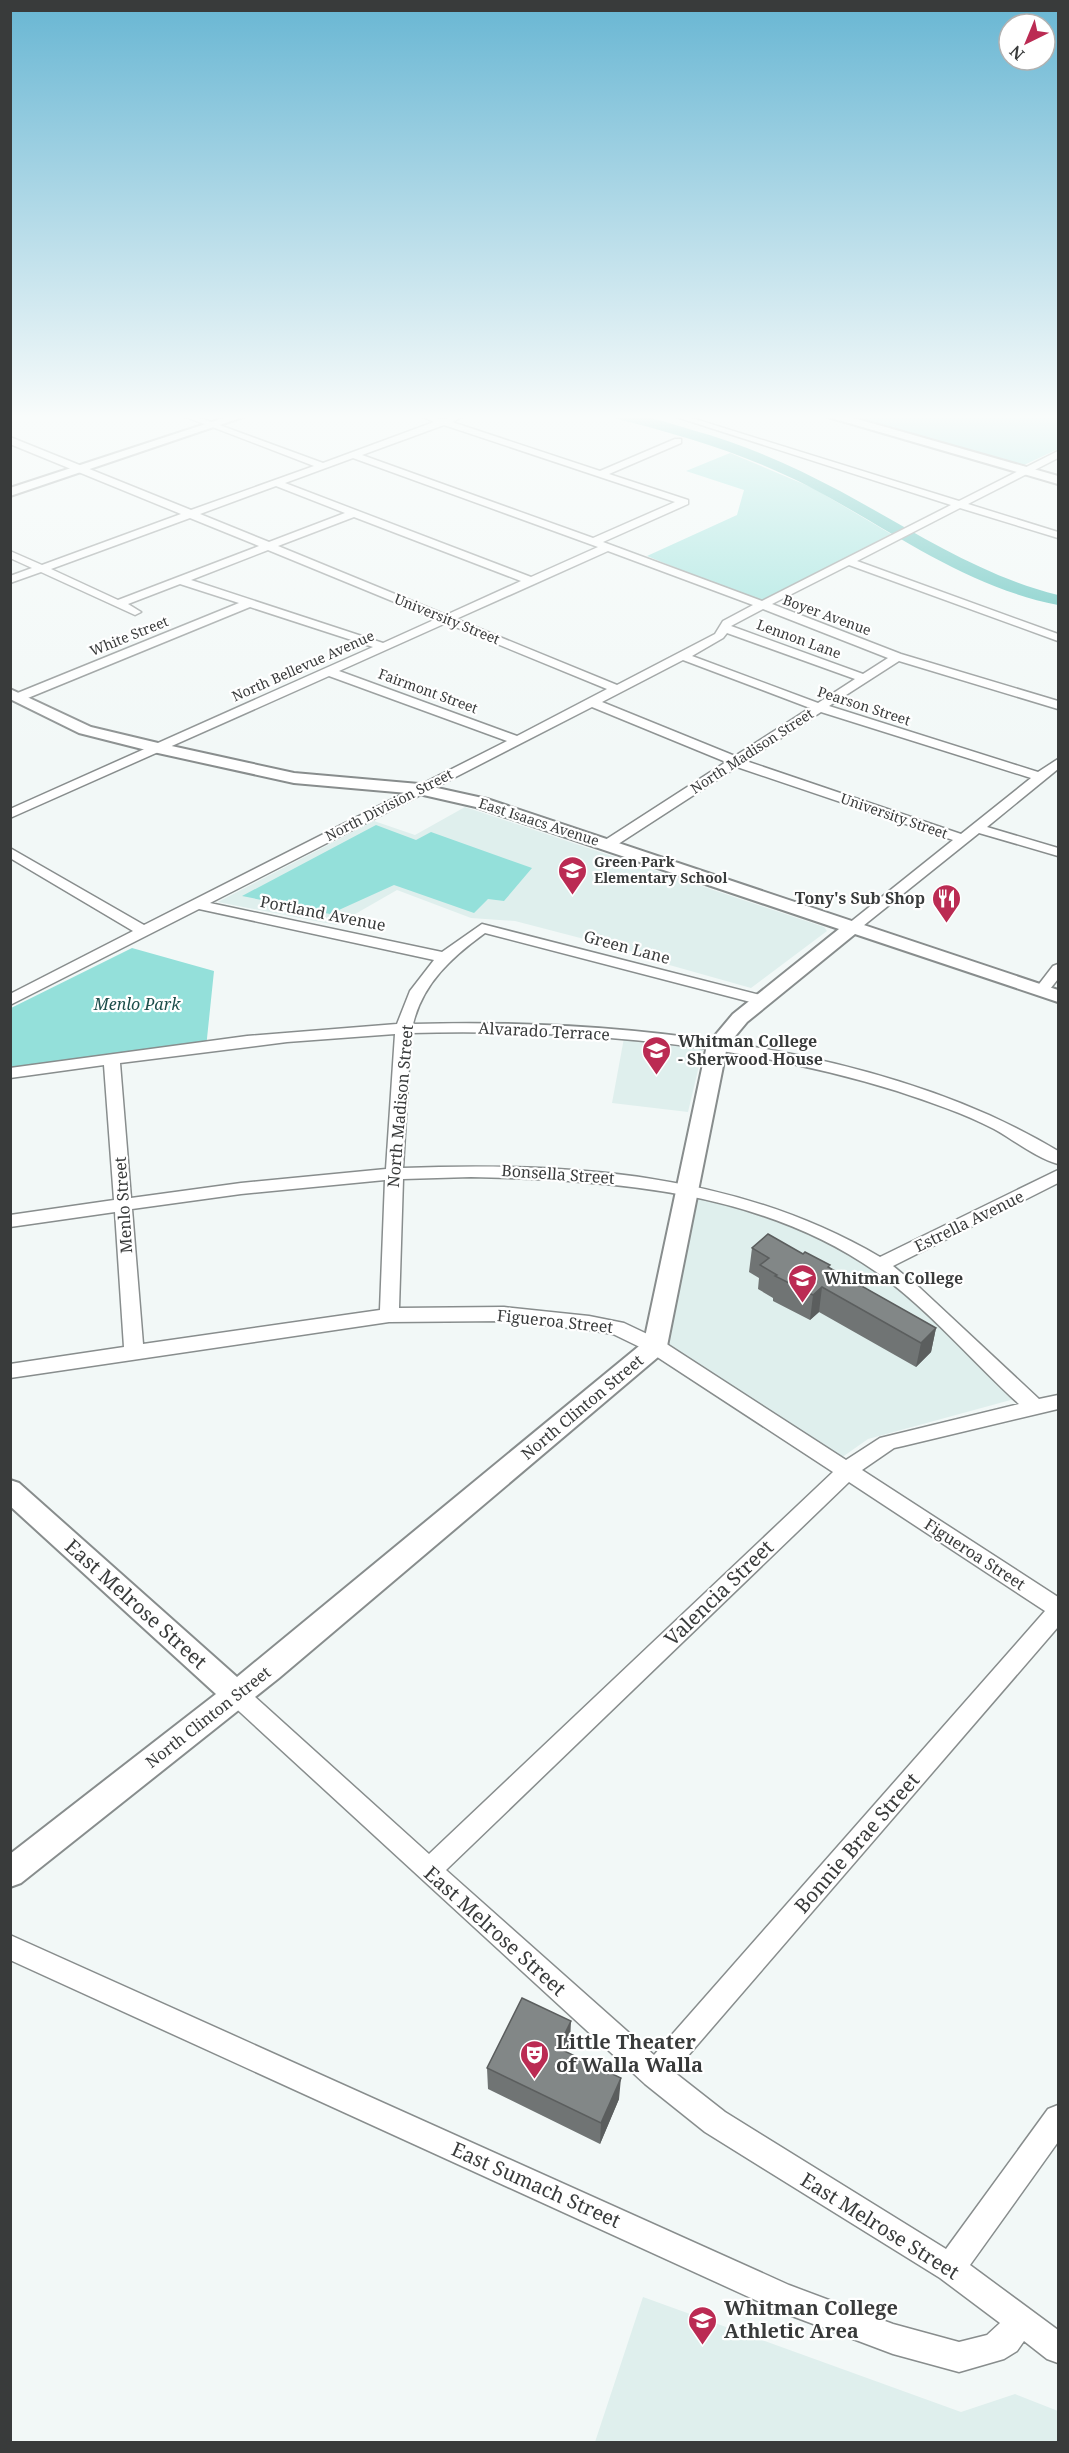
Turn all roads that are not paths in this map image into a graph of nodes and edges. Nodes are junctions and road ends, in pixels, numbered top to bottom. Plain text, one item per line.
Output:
1 (147, 529) edge
2 (228, 529) edge
3 (311, 529) edge
4 (397, 529) edge
5 (559, 529) edge
6 (622, 529) edge
7 (914, 529) edge
8 (1041, 529) edge
9 (1059, 535) edge
10 (594, 542) junction
11 (268, 546) junction
12 (607, 547) junction
13 (10, 554) edge
14 (850, 562) junction
15 (41, 568) junction
16 (10, 580) edge
17 (180, 580) junction
18 (531, 581) junction
19 (250, 603) junction
20 (118, 604) junction
21 (762, 606) junction
22 (135, 612) dead end
23 (446, 619) junction
24 (725, 628) junction
25 (1059, 638) edge
26 (383, 647) junction
27 (682, 656) junction
28 (897, 657) junction
29 (328, 671) junction
30 (864, 678) junction
31 (616, 689) junction
32 (15, 695) edge
33 (591, 702) junction
34 (1059, 705) edge
35 (819, 708) junction
36 (517, 740) junction
37 (158, 748) junction
38 (735, 762) junction
39 (1059, 763) edge
40 (1040, 777) junction
41 (419, 789) junction
42 (10, 814) edge
43 (976, 828) junction
44 (963, 839) junction
45 (607, 845) junction
46 (10, 852) edge
47 (1059, 852) edge
48 (197, 903) junction
49 (482, 927) joint
50 (853, 927) junction
51 (145, 932) junction
52 (444, 957) junction
53 (1059, 969) edge
54 (1041, 991) junction
55 (1059, 996) edge
56 (10, 1000) edge
57 (762, 1000) junction
58 (404, 1030) junction
59 (717, 1045) junction
60 (112, 1059) junction
61 (10, 1073) edge
62 (1059, 1158) edge
63 (393, 1172) junction
64 (1059, 1176) edge
65 (686, 1188) junction
66 (123, 1206) junction
67 (10, 1221) edge
68 (879, 1265) junction
69 (389, 1315) junction
70 (655, 1346) junction
71 (134, 1351) junction
72 (10, 1371) edge
73 (1059, 1402) edge
74 (1036, 1408) junction
75 (847, 1471) junction
76 (10, 1490) edge
77 (1059, 1610) edge
78 (237, 1695) junction
79 (428, 1870) junction
80 (10, 1873) edge
81 (10, 1947) edge
82 (655, 2074) junction
83 (1059, 2119) edge
84 (950, 2268) junction
85 (1020, 2322) junction
86 (1059, 2348) edge

1 - 15 street
2 - 11 street, University Street
3 - 11 street
4 - 18 street
5 - 10 street, Boyer Avenue
6 - 10 street
7 - 14 street, North Division Street
8 - 9 street
10 - 12 street, Boyer Avenue
11 - 17 street
11 - 23 street, University Street
12 - 18 street, North Bellevue Avenue
12 - 21 street, Boyer Avenue
13 - 15 street
14 - 21 street, North Division Street
14 - 25 street
15 - 16 street
15 - 20 street
17 - 19 street
17 - 20 street
18 - 23 street, North Bellevue Avenue
19 - 26 street
19 - 32 street, White Street
20 - 22 street
21 - 24 street, North Division Street
21 - 28 street, Boyer Avenue
23 - 26 street, North Bellevue Avenue
23 - 31 street, University Street
24 - 27 street, North Division Street
24 - 30 street, Lennon Lane
26 - 29 street, North Bellevue Avenue
27 - 31 street, North Division Street
27 - 35 street, Pearson Street
28 - 30 street, North Madison Street
28 - 34 street, Boyer Avenue
29 - 36 street, Fairmont Street
29 - 37 street, North Bellevue Avenue
30 - 35 street, North Madison Street
31 - 33 street, North Division Street
32 - 37 main road, East Isaacs Avenue
33 - 36 street, North Division Street
33 - 38 street, University Street
35 - 38 street, North Madison Street
35 - 40 street, Pearson Street
36 - 41 street, North Division Street
37 - 41 main road, East Isaacs Avenue
37 - 42 street, North Bellevue Avenue
38 - 44 street, University Street
38 - 45 street, North Madison Street
39 - 40 street, North Clinton Street
40 - 43 street, North Clinton Street
41 - 45 main road, East Isaacs Avenue
41 - 48 street, North Division Street
43 - 44 street, North Clinton Street
43 - 47 street
44 - 50 street, North Clinton Street
45 - 50 main road, East Isaacs Avenue
46 - 51 street
48 - 51 street, North Division Street
48 - 52 street, Portland Avenue
49 - 52 street, North Madison Street
49 - 57 street, Green Lane
50 - 54 main road, East Isaacs Avenue
50 - 57 main road, North Clinton Street
51 - 56 street, North Division Street
52 - 58 street, North Madison Street
53 - 54 street
54 - 55 main road, East Isaacs Avenue
57 - 59 main road, North Clinton Street
58 - 59 street, Alvarado Terrace
58 - 60 street, Alvarado Terrace
58 - 63 street, North Madison Street
59 - 62 street, Alvarado Terrace
59 - 65 main road, North Clinton Street
60 - 61 street, Alvarado Terrace
60 - 66 street, Menlo Street
63 - 65 street, Bonsella Street
63 - 66 street, Bonsella Street
63 - 69 street, North Madison Street
64 - 68 street, Estrella Avenue
65 - 68 street, Bonsella Street
65 - 70 main road, North Clinton Street
66 - 67 street, Bonsella Street
66 - 71 street, Menlo Street
68 - 74 street, Bonsella Street
69 - 70 street, Figueroa Street
69 - 71 street, Figueroa Street
70 - 75 street, Figueroa Street
70 - 78 main road, North Clinton Street
71 - 72 street, Figueroa Street
73 - 74 street, Valencia Street
74 - 75 street, Valencia Street
75 - 77 street, Figueroa Street
75 - 79 street, Valencia Street
76 - 78 main road, East Melrose Street
77 - 82 street, Bonnie Brae Street
78 - 79 street, East Melrose Street
78 - 80 main road, North Clinton Street
79 - 82 street, East Melrose Street
81 - 85 street, East Sumach Street
82 - 84 street, East Melrose Street
83 - 84 street
84 - 85 street, East Melrose Street
85 - 86 street

